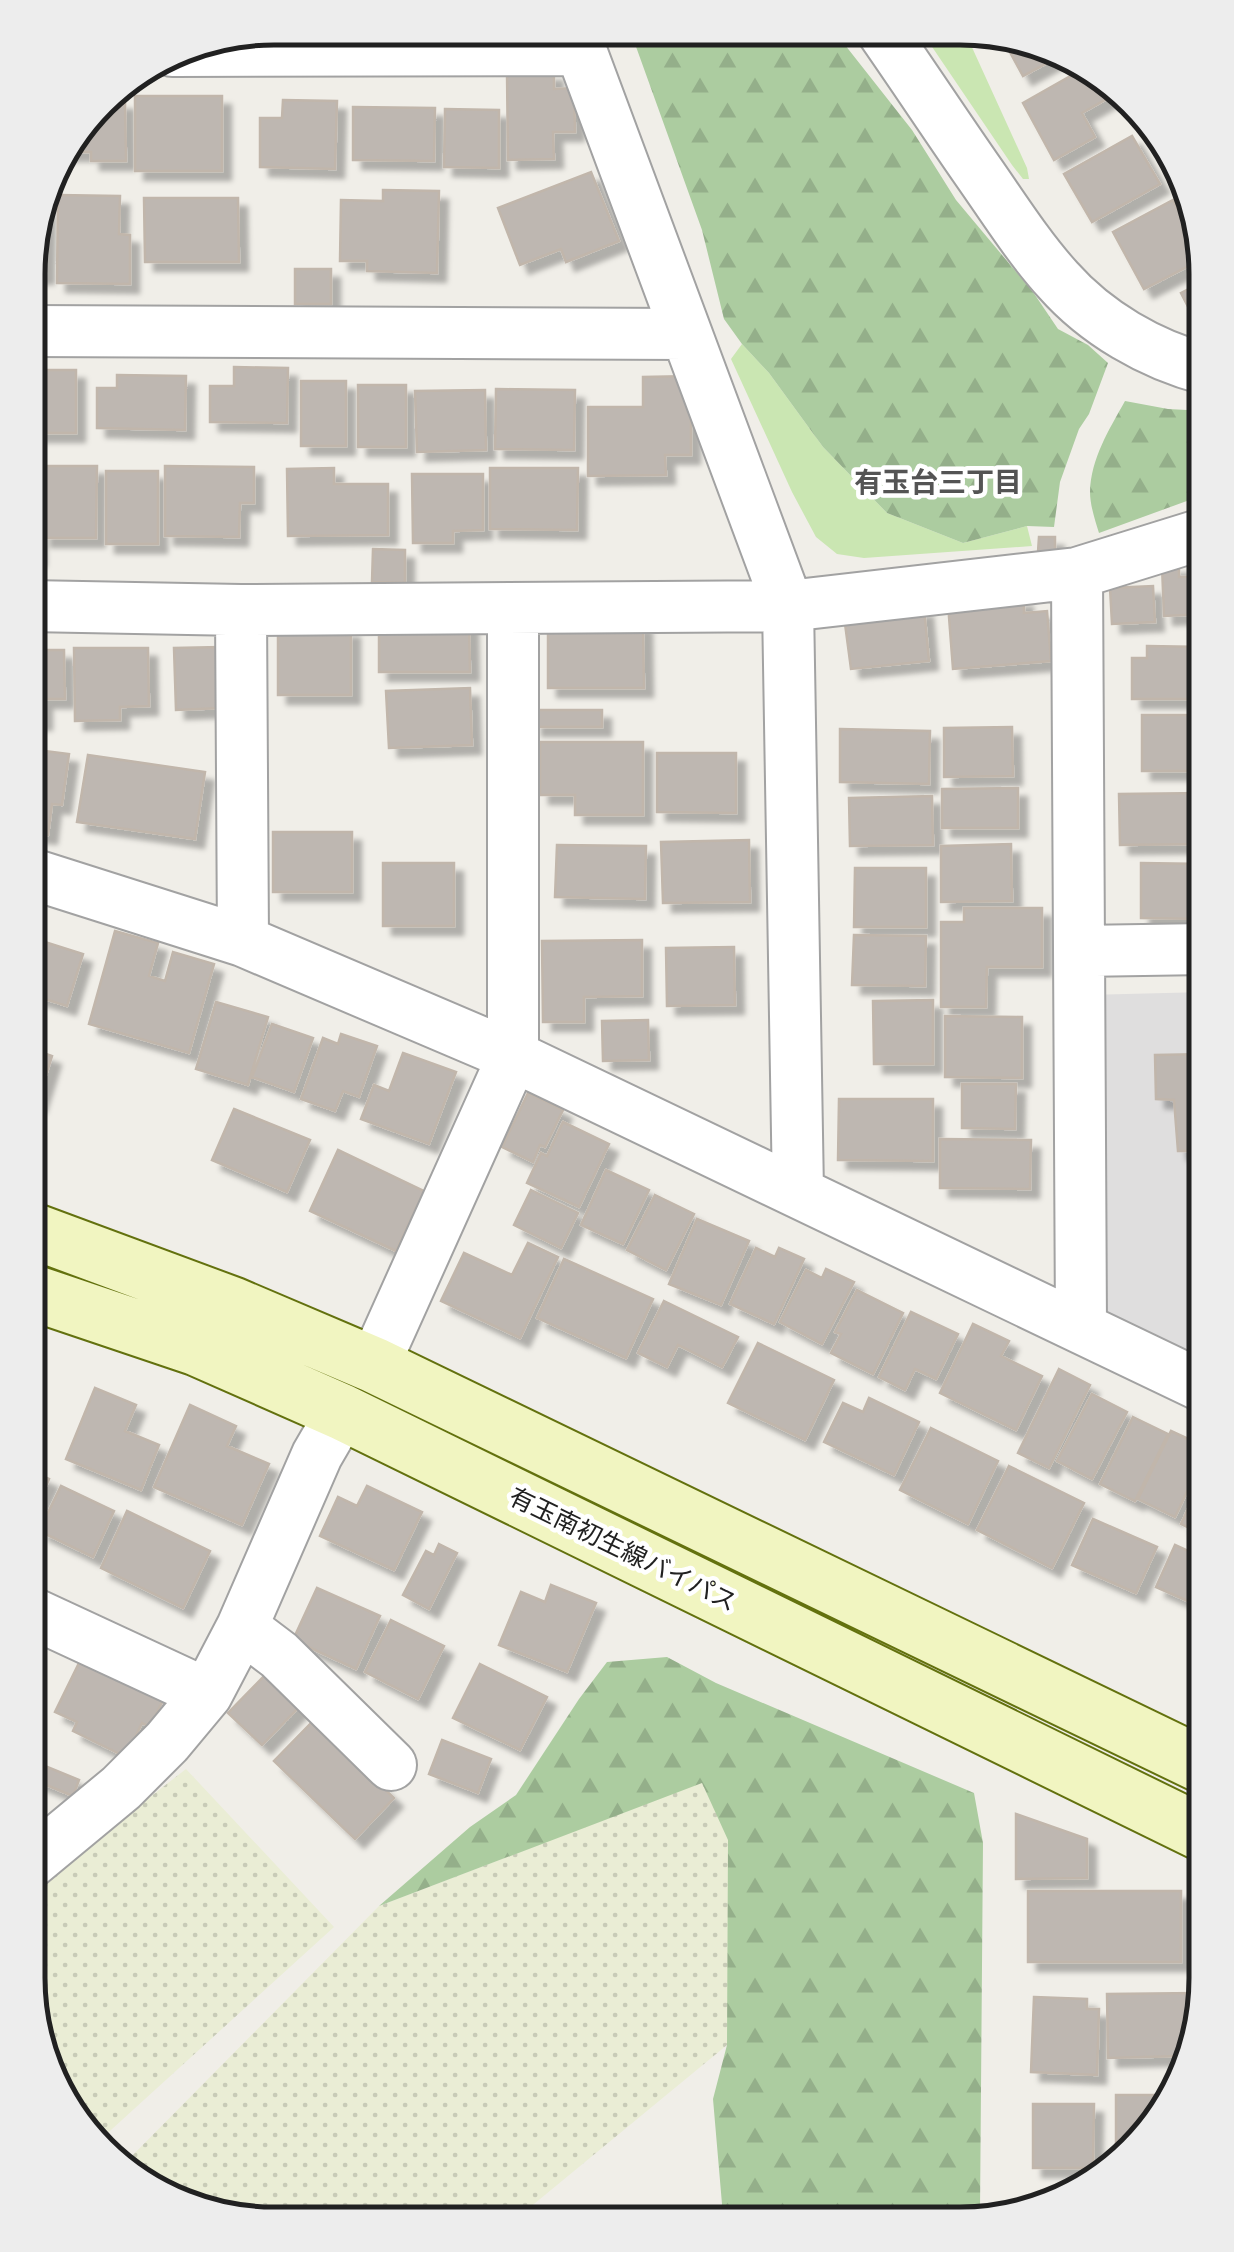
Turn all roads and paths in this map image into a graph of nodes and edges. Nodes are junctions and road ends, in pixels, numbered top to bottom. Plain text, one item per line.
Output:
1 (393, 45) edge
2 (579, 45) edge
3 (892, 45) edge
4 (227, 49) edge
5 (45, 330) edge
6 (686, 334) junction
7 (1189, 365) edge
8 (1189, 538) edge
9 (1076, 573) junction
10 (45, 606) edge
11 (788, 606) junction
12 (513, 608) junction
13 (241, 610) junction
14 (45, 879) edge
15 (243, 941) junction
16 (1189, 949) edge
17 (1080, 951) junction
18 (513, 1056) junction
19 (798, 1192) junction
20 (45, 1235) edge
21 (45, 1297) edge
22 (1081, 1327) junction
23 (374, 1365) junction
24 (1189, 1380) edge
25 (342, 1412) junction
26 (45, 1619) edge
27 (242, 1626) junction
28 (207, 1694) junction
29 (1189, 1758) edge
30 (391, 1765) dead end
31 (1189, 1827) edge
32 (45, 1851) edge

1 - 4 street
2 - 6 street
3 - 7 street
5 - 6 street
6 - 11 street
8 - 9 street
9 - 11 street
9 - 17 street
10 - 13 street
11 - 12 street
11 - 19 street
12 - 13 street
12 - 18 street
13 - 15 street
14 - 15 street
15 - 18 street
16 - 17 street
17 - 22 street
18 - 19 street
18 - 23 street
19 - 22 street
20 - 23 street
21 - 25 street, 有玉南初生線バイパス
22 - 24 street
23 - 29 street
25 - 27 street
25 - 31 street, 有玉南初生線バイパス
26 - 28 street
27 - 28 street
27 - 30 street
28 - 32 street

